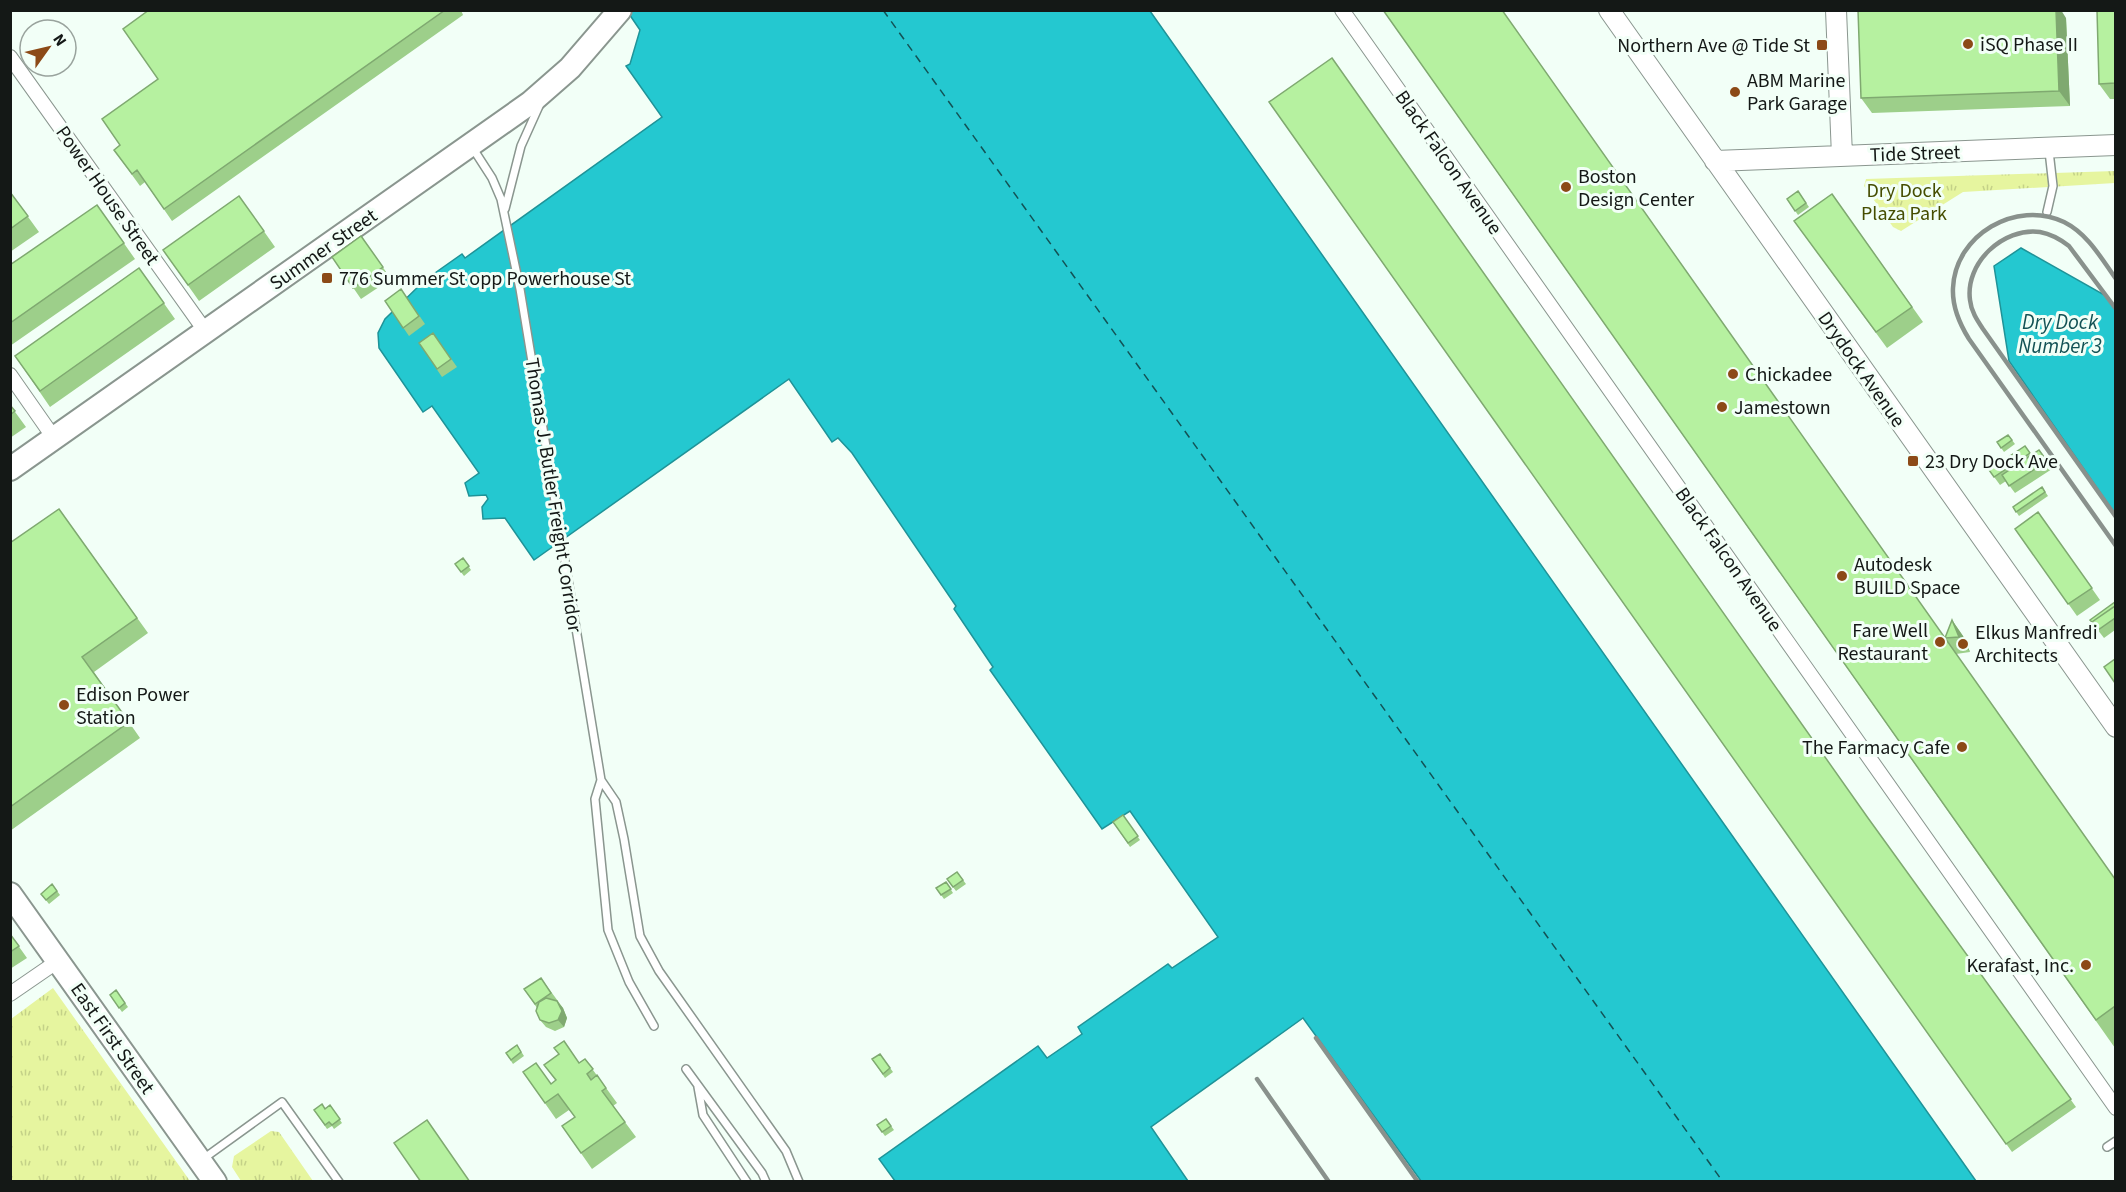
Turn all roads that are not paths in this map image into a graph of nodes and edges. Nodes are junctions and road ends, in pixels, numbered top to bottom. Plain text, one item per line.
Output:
1 (1342, 10) edge
2 (1609, 10) edge
3 (1836, 10) edge
4 (619, 12) edge
5 (10, 57) edge
6 (557, 81) junction
7 (471, 145) junction
8 (2115, 145) edge
9 (2049, 148) junction
10 (1842, 156) junction
11 (1716, 161) junction
12 (504, 212) junction
13 (2048, 212) dead end
14 (206, 332) junction
15 (10, 375) edge
16 (54, 438) junction
17 (10, 469) edge
18 (2115, 727) edge
19 (601, 780) junction
20 (10, 894) edge
21 (58, 961) junction
22 (10, 994) edge
23 (654, 1026) dead end
24 (686, 1069) dead end
25 (698, 1085) junction
26 (2115, 1108) edge
27 (2115, 1141) edge
28 (2107, 1147) dead end
29 (201, 1161) junction
30 (215, 1182) edge
31 (339, 1182) edge
32 (747, 1182) edge
33 (766, 1182) edge
34 (799, 1182) edge

1 - 26 street, Black Falcon Avenue
2 - 11 street, Drydock Avenue
3 - 10 street
4 - 6 main road, Summer Street
5 - 14 street, Power House Street
6 - 7 main road, Summer Street
6 - 12 lane, Thomas J. Butler Freight Corridor
7 - 12 lane, Thomas J. Butler Freight Corridor
7 - 14 main road, Summer Street
8 - 9 street, Tide Street
9 - 10 street, Tide Street
9 - 13 lane
10 - 11 street, Tide Street
11 - 18 street, Drydock Avenue
12 - 19 lane, Thomas J. Butler Freight Corridor
14 - 16 main road, Summer Street
15 - 16 street
16 - 17 main road, Summer Street
19 - 23 lane, Thomas J. Butler Freight Corridor
19 - 34 lane, Thomas J. Butler Freight Corridor
20 - 21 main road, East First Street
21 - 22 street
21 - 29 main road, East First Street
24 - 25 lane
25 - 32 lane
25 - 33 lane
27 - 28 lane
29 - 30 main road, East First Street
29 - 31 lane

